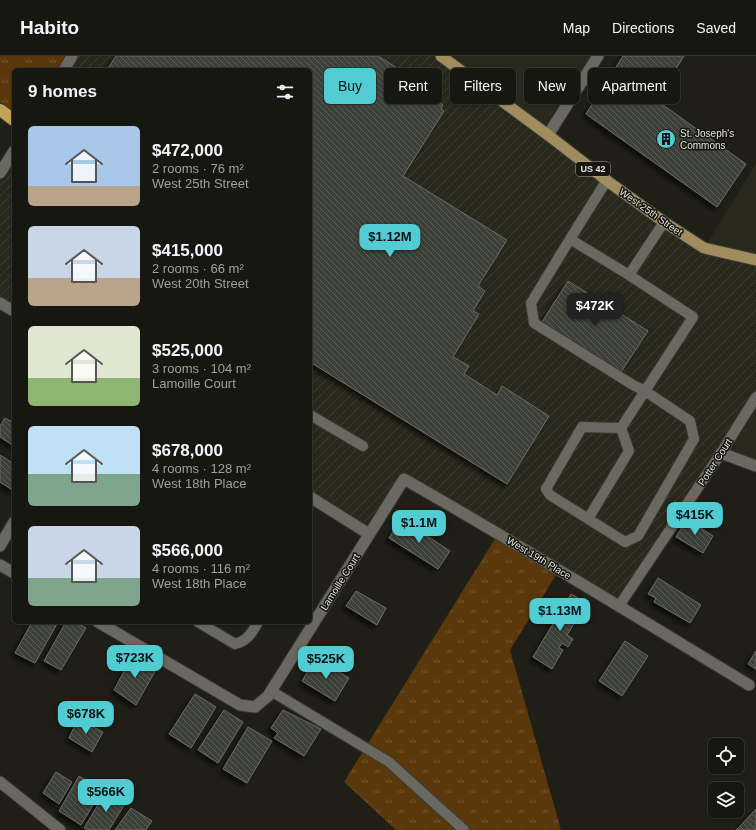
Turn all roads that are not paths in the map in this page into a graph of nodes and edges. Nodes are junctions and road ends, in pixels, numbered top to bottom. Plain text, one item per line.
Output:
1 (72, 56) edge
2 (441, 56) edge
3 (598, 56) edge
4 (65, 68) edge
5 (0, 110) edge
6 (12, 119) edge
7 (548, 135) junction
8 (12, 153) edge
9 (0, 174) edge
10 (607, 180) junction
11 (664, 222) junction
12 (570, 239) junction
13 (756, 260) edge
14 (629, 275) junction
15 (0, 302) edge
16 (12, 310) edge
17 (645, 391) junction
18 (756, 397) edge
19 (312, 416) edge
20 (621, 428) junction
21 (362, 446) dead end
22 (721, 453) junction
23 (756, 466) edge
24 (312, 498) edge
25 (588, 519) junction
26 (12, 525) edge
27 (370, 534) junction
28 (0, 546) edge
29 (0, 565) edge
30 (12, 572) edge
31 (619, 606) junction
32 (101, 624) edge
33 (201, 624) edge
34 (257, 624) edge
35 (749, 685) dead end
36 (271, 691) junction
37 (0, 782) edge
38 (60, 830) edge
39 (464, 830) edge

1 - 4 street
2 - 7 main road, West 25th Street / US 42
3 - 7 street
5 - 6 highway
7 - 10 main road, West 25th Street / US 42
8 - 9 street
10 - 11 main road, West 25th Street / US 42
10 - 12 lane
11 - 13 main road, West 25th Street / US 42
11 - 14 lane
12 - 14 lane
12 - 17 lane
14 - 17 lane
15 - 16 street
17 - 20 lane
17 - 25 lane
18 - 22 lane, Potter Court
19 - 21 lane
20 - 25 lane
20 - 25 lane
22 - 23 street
22 - 31 lane, Potter Court
24 - 27 street
26 - 28 street
27 - 31 street, West 19th Place
27 - 36 street, Lamoille Court
29 - 30 street
31 - 35 street, West 19th Place
32 - 36 street, Lamoille Court
33 - 34 lane
36 - 39 lane
37 - 38 street

